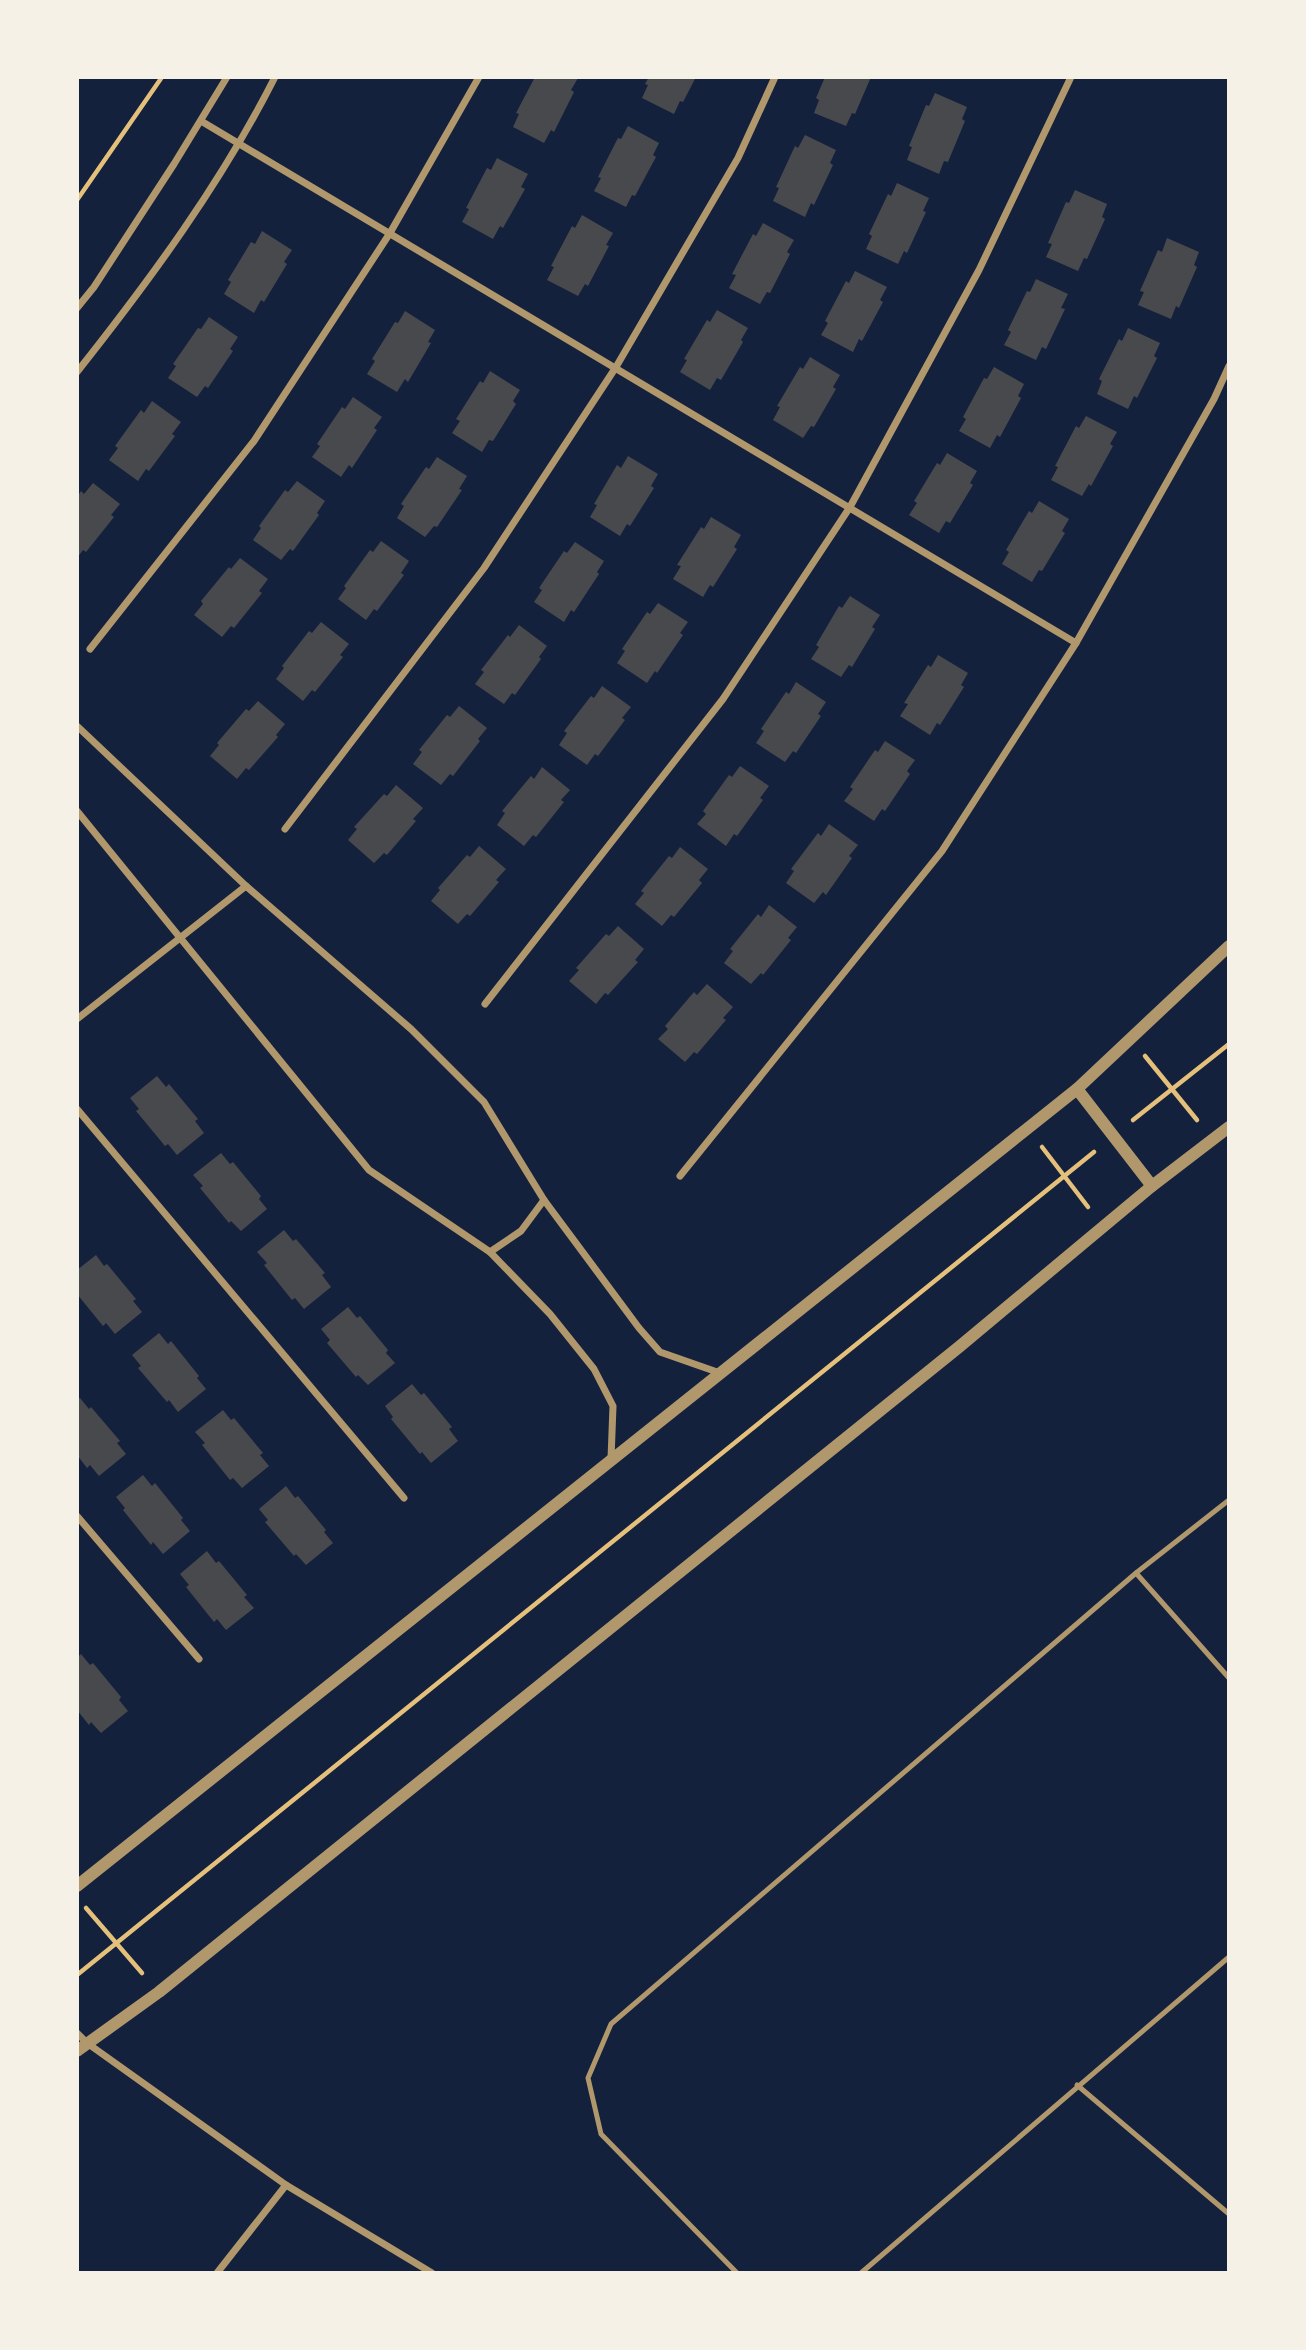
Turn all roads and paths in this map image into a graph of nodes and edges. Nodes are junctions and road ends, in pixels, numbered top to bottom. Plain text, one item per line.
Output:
1 (162, 77) edge
2 (227, 77) edge
3 (275, 77) edge
4 (479, 77) edge
5 (775, 77) edge
6 (1071, 77) edge
7 (201, 121) junction
8 (238, 142) junction
9 (77, 200) edge
10 (390, 233) junction
11 (77, 308) edge
12 (1229, 366) edge
13 (616, 368) junction
14 (77, 372) edge
15 (850, 507) junction
16 (1076, 643) junction
17 (90, 649) dead end
18 (77, 726) edge
19 (77, 811) edge
20 (285, 829) dead end
21 (246, 886) junction
22 (180, 936) junction
23 (1229, 946) edge
24 (485, 1004) dead end
25 (77, 1019) edge
26 (1130, 1037) junction
27 (1229, 1044) edge
28 (1077, 1089) junction
29 (1172, 1089) junction
30 (77, 1109) edge
31 (1229, 1127) edge
32 (1028, 1128) junction
33 (1113, 1136) junction
34 (1213, 1139) junction
35 (680, 1176) dead end
36 (1064, 1176) junction
37 (1152, 1186) junction
38 (544, 1200) junction
39 (1103, 1227) junction
40 (490, 1252) junction
41 (720, 1373) junction
42 (611, 1461) junction
43 (404, 1498) dead end
44 (1229, 1500) edge
45 (77, 1516) edge
46 (1136, 1573) junction
47 (199, 1659) dead end
48 (1229, 1678) edge
49 (77, 1886) edge
50 (85, 1906) dead end
51 (118, 1944) junction
52 (1229, 1957) edge
53 (77, 1975) edge
54 (159, 1992) junction
55 (77, 2033) edge
56 (82, 2047) edge
57 (1077, 2085) junction
58 (286, 2185) junction
59 (1229, 2214) edge
60 (217, 2273) edge
61 (432, 2273) edge
62 (737, 2273) edge
63 (861, 2273) edge

1 - 9 path
2 - 7 street
3 - 8 street
4 - 10 street
5 - 13 street
6 - 15 street
7 - 8 street
7 - 11 street
8 - 10 street
8 - 14 street
10 - 13 street
10 - 17 street
12 - 16 street
13 - 15 street
13 - 20 street
15 - 16 street
15 - 24 street
16 - 35 street
18 - 21 street
19 - 22 street
21 - 22 street
21 - 38 street
22 - 25 street
22 - 40 street
23 - 26 street
26 - 28 street
26 - 29 path
27 - 29 path
28 - 32 street
28 - 33 street
29 - 33 path
29 - 34 path
30 - 43 street
31 - 34 street
32 - 36 path
32 - 41 street
33 - 36 path
33 - 37 street
34 - 37 street
36 - 39 path
36 - 51 path
37 - 39 street
38 - 40 street
38 - 41 street
39 - 54 street
40 - 42 street
41 - 42 street
42 - 49 street
44 - 46 lane
45 - 47 street
46 - 48 lane
46 - 62 lane
50 - 51 path
51 - 53 path
51 - 54 path
52 - 57 lane
54 - 56 street
55 - 56 street
56 - 58 street
57 - 59 lane
57 - 63 lane
58 - 60 street
58 - 61 street

